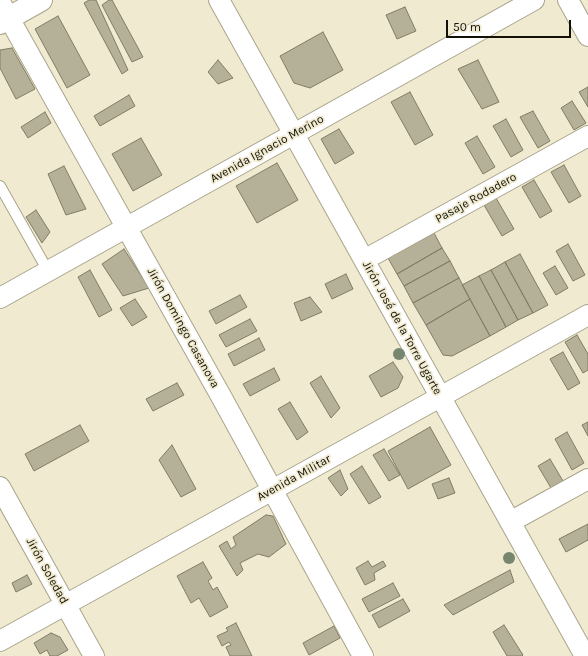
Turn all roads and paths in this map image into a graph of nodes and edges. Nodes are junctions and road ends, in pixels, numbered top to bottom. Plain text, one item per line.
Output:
1 (41, 0) edge
2 (219, 0) edge
3 (534, 0) edge
4 (568, 0) edge
5 (3, 14) edge
6 (588, 36) edge
7 (294, 134) junction
8 (588, 136) edge
9 (0, 186) edge
10 (126, 227) junction
11 (364, 260) junction
12 (48, 271) junction
13 (0, 298) edge
14 (588, 315) edge
15 (440, 396) junction
16 (588, 479) edge
17 (0, 487) edge
18 (272, 490) junction
19 (510, 522) junction
20 (66, 604) junction
21 (0, 641) edge
22 (94, 656) edge
23 (363, 656) edge
24 (585, 656) edge

1 - 5 main road
2 - 7 street, Jirón José de la Torre Ugarte
3 - 7 street, Avenida Ignacio Merino
4 - 6 street
5 - 10 street, Jirón Domingo Casanova
7 - 10 street, Avenida Ignacio Merino
7 - 11 street, Jirón José de la Torre Ugarte
8 - 11 street, Pasaje Rodadero
9 - 12 lane
10 - 12 street, Avenida Ignacio Merino
10 - 18 street, Jirón Domingo Casanova
11 - 15 street, Jirón José de la Torre Ugarte
12 - 13 street, Avenida Ignacio Merino
14 - 15 street, Avenida Militar
15 - 18 street, Avenida Militar
15 - 19 street, Jirón José de la Torre Ugarte
16 - 19 street
17 - 20 street, Jirón Soledad
18 - 20 street, Avenida Militar
18 - 23 street, Jirón Domingo Casanova
19 - 24 street, Jirón José de la Torre Ugarte
20 - 21 street, Avenida Militar
20 - 22 street, Jirón Soledad

